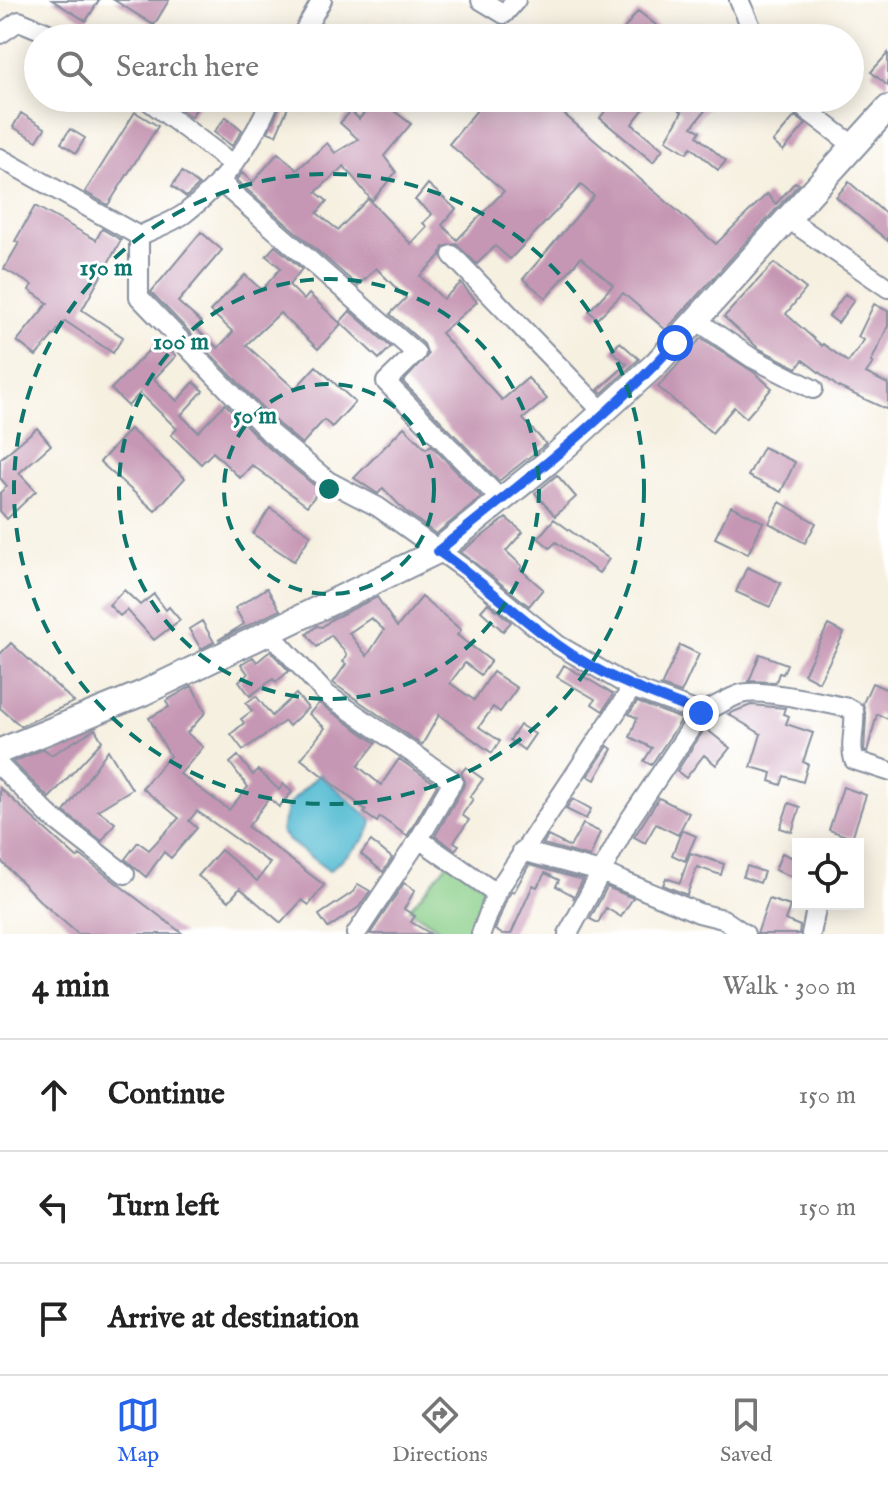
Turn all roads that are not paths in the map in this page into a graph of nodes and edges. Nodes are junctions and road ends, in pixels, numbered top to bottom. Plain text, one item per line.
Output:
1 (322, 0) edge
2 (481, 0) edge
3 (516, 0) edge
4 (739, 0) edge
5 (26, 24) edge
6 (308, 24) edge
7 (750, 24) edge
8 (0, 34) edge
9 (888, 108) edge
10 (163, 112) edge
11 (266, 112) edge
12 (809, 112) edge
13 (854, 146) junction
14 (0, 158) edge
15 (232, 164) junction
16 (219, 181) junction
17 (788, 219) junction
18 (139, 236) junction
19 (452, 255) dead end
20 (888, 288) edge
21 (696, 320) junction
22 (813, 389) dead end
23 (603, 412) junction
24 (501, 500) junction
25 (438, 551) junction
26 (268, 631) junction
27 (632, 688) junction
28 (701, 713) junction
29 (0, 751) edge
30 (0, 766) edge
31 (888, 771) edge
32 (419, 839) junction
33 (522, 851) junction
34 (601, 872) junction
35 (125, 874) dead end
36 (496, 893) junction
37 (816, 910) edge
38 (356, 934) edge
39 (481, 934) edge
40 (568, 934) edge
41 (745, 934) edge
42 (811, 934) edge

1 - 6 street
2 - 3 street
4 - 7 street
5 - 8 street
9 - 13 main road
10 - 15 street
11 - 15 street
12 - 13 street
13 - 17 main road
14 - 18 street
15 - 16 street
16 - 18 street
16 - 24 street
17 - 20 street
17 - 21 main road
18 - 25 street
19 - 23 street
21 - 22 street
21 - 23 main road
23 - 24 main road
24 - 25 main road
25 - 26 main road
25 - 27 street
26 - 29 main road
26 - 32 street
27 - 28 street
27 - 33 street
28 - 31 street
28 - 34 street
30 - 35 street
32 - 36 street
32 - 38 street
33 - 34 street
33 - 36 street
34 - 40 street
34 - 41 street
36 - 39 street
37 - 42 street

